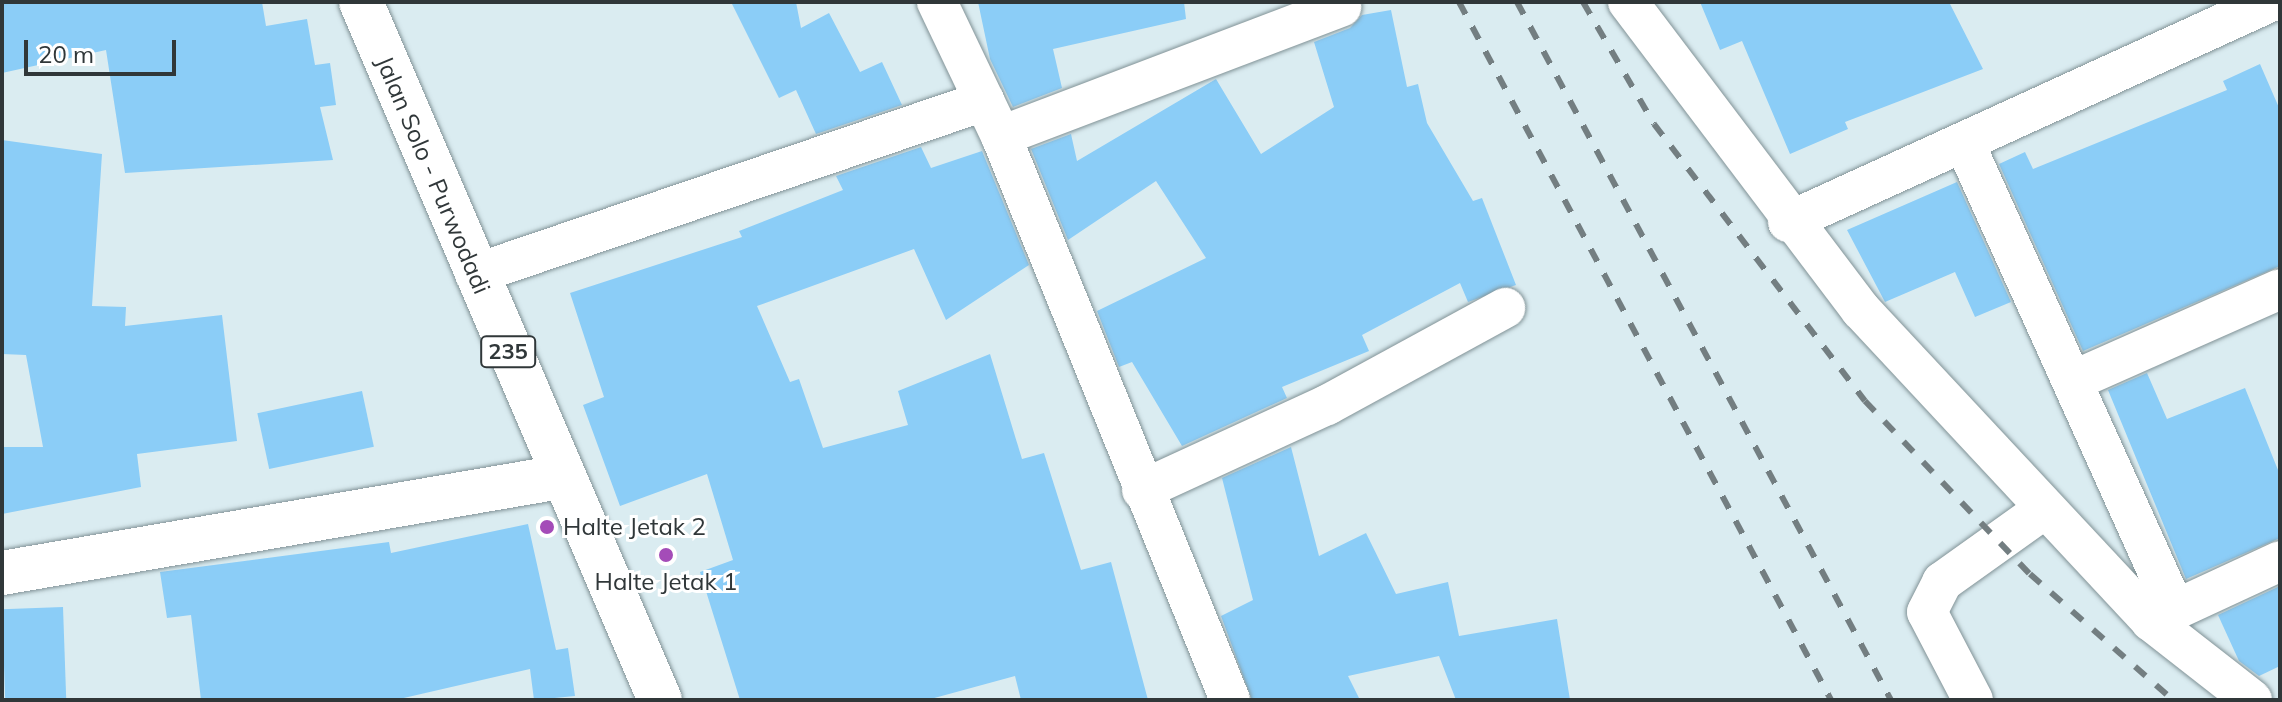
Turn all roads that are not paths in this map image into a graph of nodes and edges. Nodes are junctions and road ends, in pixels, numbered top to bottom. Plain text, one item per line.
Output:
1 (361, 2) edge
2 (2270, 2) edge
3 (944, 4) edge
4 (1341, 7) dead end
5 (1645, 7) edge
6 (984, 101) junction
7 (1001, 136) junction
8 (1964, 142) junction
9 (1788, 222) junction
10 (475, 274) junction
11 (2280, 289) edge
12 (1505, 308) dead end
13 (2075, 380) junction
14 (560, 477) junction
15 (1142, 490) junction
16 (2043, 510) junction
17 (2280, 561) edge
18 (2, 573) edge
19 (2163, 615) junction
20 (660, 700) edge
21 (1230, 700) edge
22 (1973, 700) edge
23 (2252, 700) edge

1 - 10 main road, Jalan Solo - Purwodadi / 235
2 - 8 street
3 - 6 street
4 - 7 street
5 - 9 street
6 - 7 street
6 - 10 street
7 - 15 street
8 - 9 street
8 - 13 street
9 - 16 street
10 - 14 main road, Jalan Solo - Purwodadi / 235
11 - 13 street
12 - 15 street
13 - 19 street
14 - 18 main road
14 - 20 main road, Jalan Solo - Purwodadi / 235
15 - 21 street
16 - 19 street
16 - 22 street
17 - 19 street
19 - 23 street

